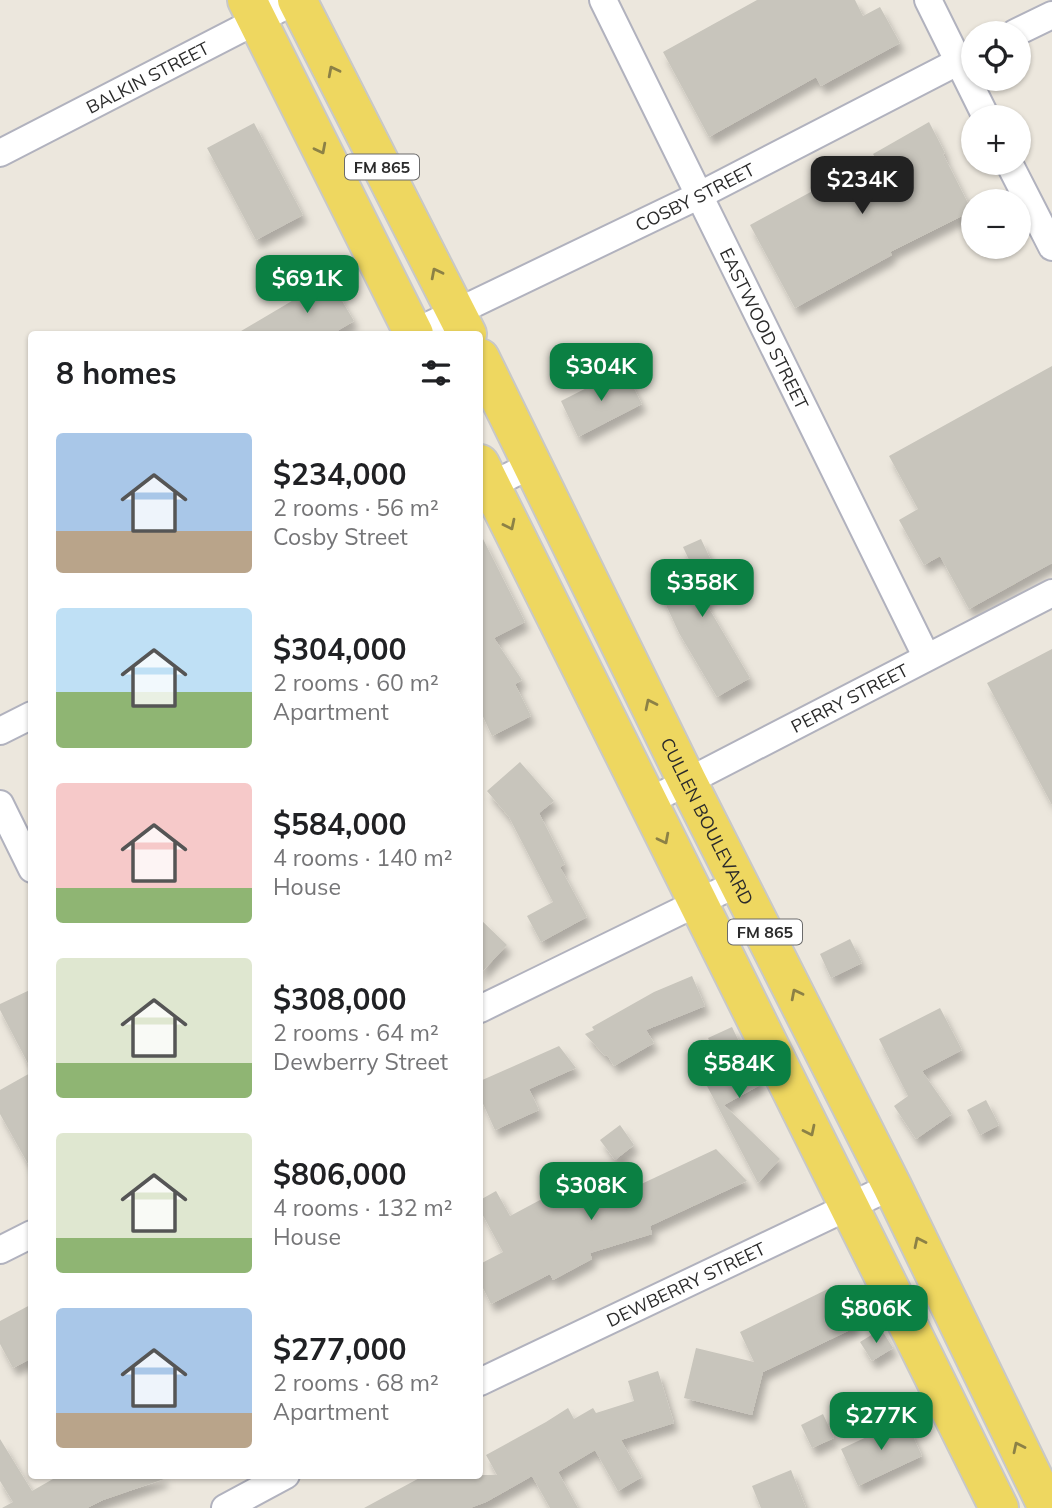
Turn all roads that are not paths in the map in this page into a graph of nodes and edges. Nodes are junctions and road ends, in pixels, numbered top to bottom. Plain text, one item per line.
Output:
1 (297, 0) edge
2 (603, 0) edge
3 (928, 0) edge
4 (252, 11) edge
5 (1052, 15) edge
6 (1031, 25) edge
7 (961, 51) edge
8 (961, 59) edge
9 (0, 153) edge
10 (1015, 175) edge
11 (700, 195) junction
12 (1052, 247) edge
13 (461, 323) edge
14 (412, 331) edge
15 (423, 331) edge
16 (483, 364) edge
17 (533, 464) junction
18 (483, 480) edge
19 (1052, 593) edge
20 (926, 656) junction
21 (28, 717) edge
22 (0, 731) edge
23 (687, 781) junction
24 (646, 803) junction
25 (0, 804) edge
26 (28, 861) edge
27 (740, 882) junction
28 (697, 903) junction
29 (483, 1008) edge
30 (892, 1186) junction
31 (848, 1208) junction
32 (28, 1236) edge
33 (0, 1250) edge
34 (483, 1381) edge
35 (279, 1479) edge
36 (1043, 1498) edge
37 (225, 1508) edge
38 (998, 1508) edge

1 - 4 street, BALKIN STREET
13 -> 1 main road, FM 865
2 - 11 street, EASTWOOD STREET
3 - 7 street
4 - 9 street, BALKIN STREET
4 -> 14 main road, FM 865
5 - 6 street
8 - 11 street, COSBY STREET
10 - 12 street
11 - 13 street, COSBY STREET
11 - 20 street, EASTWOOD STREET
13 - 15 street, COSBY STREET
16 - 17 main road, CULLEN BOULEVARD / FM 865
17 - 18 street
23 -> 17 main road, CULLEN BOULEVARD / FM 865
18 -> 24 main road, FM 865
19 - 20 street, PERRY STREET
20 - 23 street, PERRY STREET
21 - 22 street
23 - 24 street, PERRY STREET
23 - 27 main road, CULLEN BOULEVARD / FM 865
24 -> 28 main road, FM 865
25 - 26 street
27 - 28 street
30 -> 27 main road, CULLEN BOULEVARD / FM 865
28 - 29 street
28 -> 31 main road, FM 865
30 - 31 street, DEWBERRY STREET
36 -> 30 main road, CULLEN BOULEVARD / FM 865
31 - 34 street, DEWBERRY STREET
31 - 38 main road, FM 865
32 - 33 street
35 - 37 street
36 - 38 street

